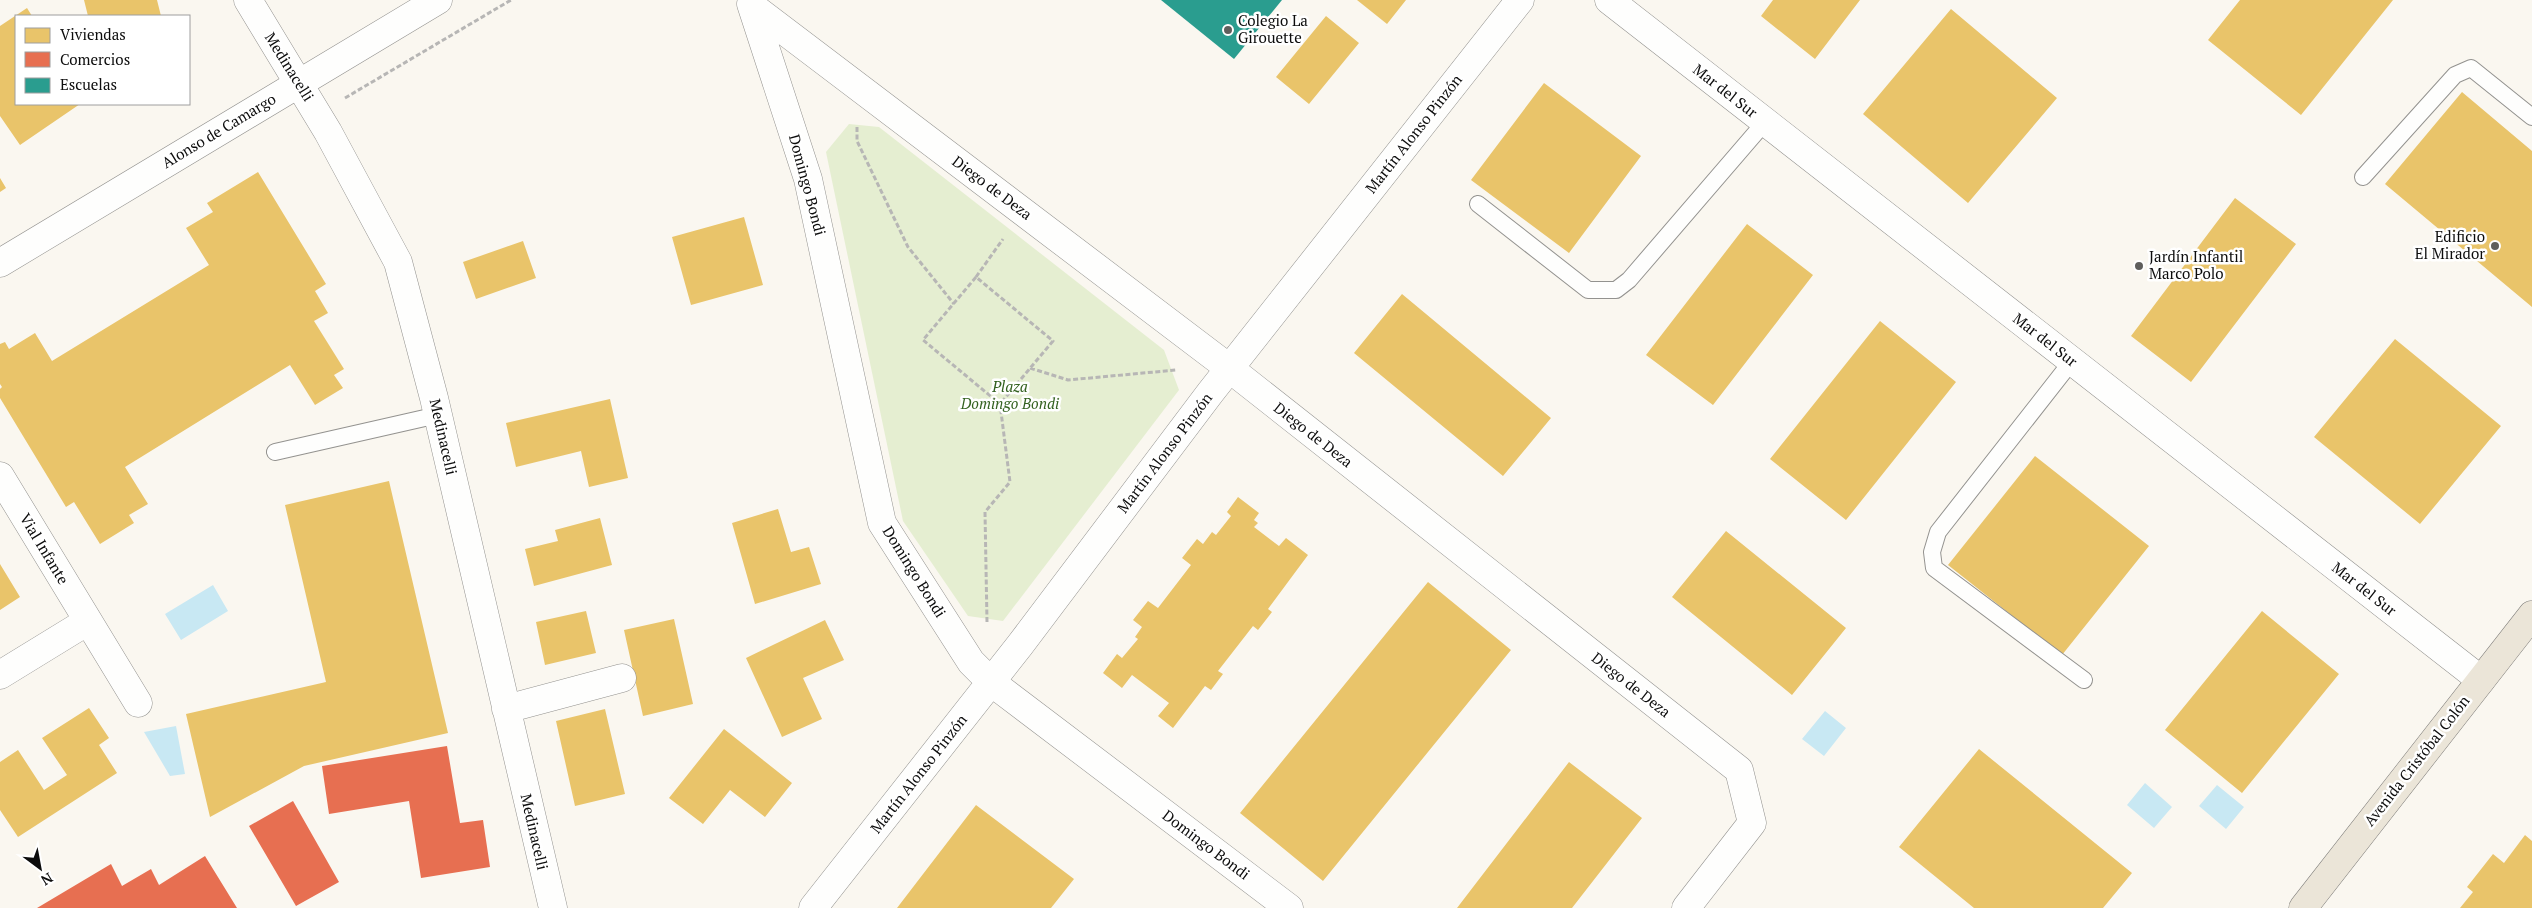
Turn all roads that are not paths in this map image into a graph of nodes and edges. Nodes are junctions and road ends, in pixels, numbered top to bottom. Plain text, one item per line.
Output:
1 (248, 0) edge
2 (438, 0) edge
3 (1520, 0) edge
4 (1609, 0) edge
5 (751, 3) edge
6 (299, 83) junction
7 (2532, 117) edge
8 (1765, 122) junction
9 (2364, 177) dead end
10 (1478, 204) dead end
11 (0, 263) edge
12 (2072, 362) junction
13 (1229, 368) junction
14 (438, 415) junction
15 (275, 452) dead end
16 (0, 476) edge
17 (2532, 615) edge
18 (88, 621) junction
19 (0, 675) edge
20 (622, 678) dead end
21 (2084, 680) dead end
22 (2481, 680) junction
23 (991, 682) junction
24 (138, 702) dead end
25 (506, 708) junction
26 (553, 908) edge
27 (813, 908) edge
28 (1289, 908) edge
29 (1686, 908) edge
30 (2302, 908) edge

1 - 6 street, Medinacelli
2 - 6 street, Alonso de Camargo
3 - 13 street, Martín Alonso Pinzón
4 - 8 street, Mar del Sur
5 - 13 street, Diego de Deza
5 - 23 street, Domingo Bondi
6 - 11 street, Alonso de Camargo
6 - 14 street, Medinacelli
7 - 9 lane
8 - 10 lane
8 - 12 street, Mar del Sur
12 - 21 lane
12 - 22 street, Mar del Sur
13 - 23 street, Martín Alonso Pinzón
13 - 29 street, Diego de Deza
14 - 15 lane
14 - 25 street, Medinacelli
16 - 18 street, Vial Infante
17 - 22 main road, Avenida Cristóbal Colón
18 - 19 street
18 - 24 street, Vial Infante
20 - 25 street
22 - 30 main road, Avenida Cristóbal Colón
23 - 27 street, Martín Alonso Pinzón
23 - 28 street, Domingo Bondi
25 - 26 street, Medinacelli

